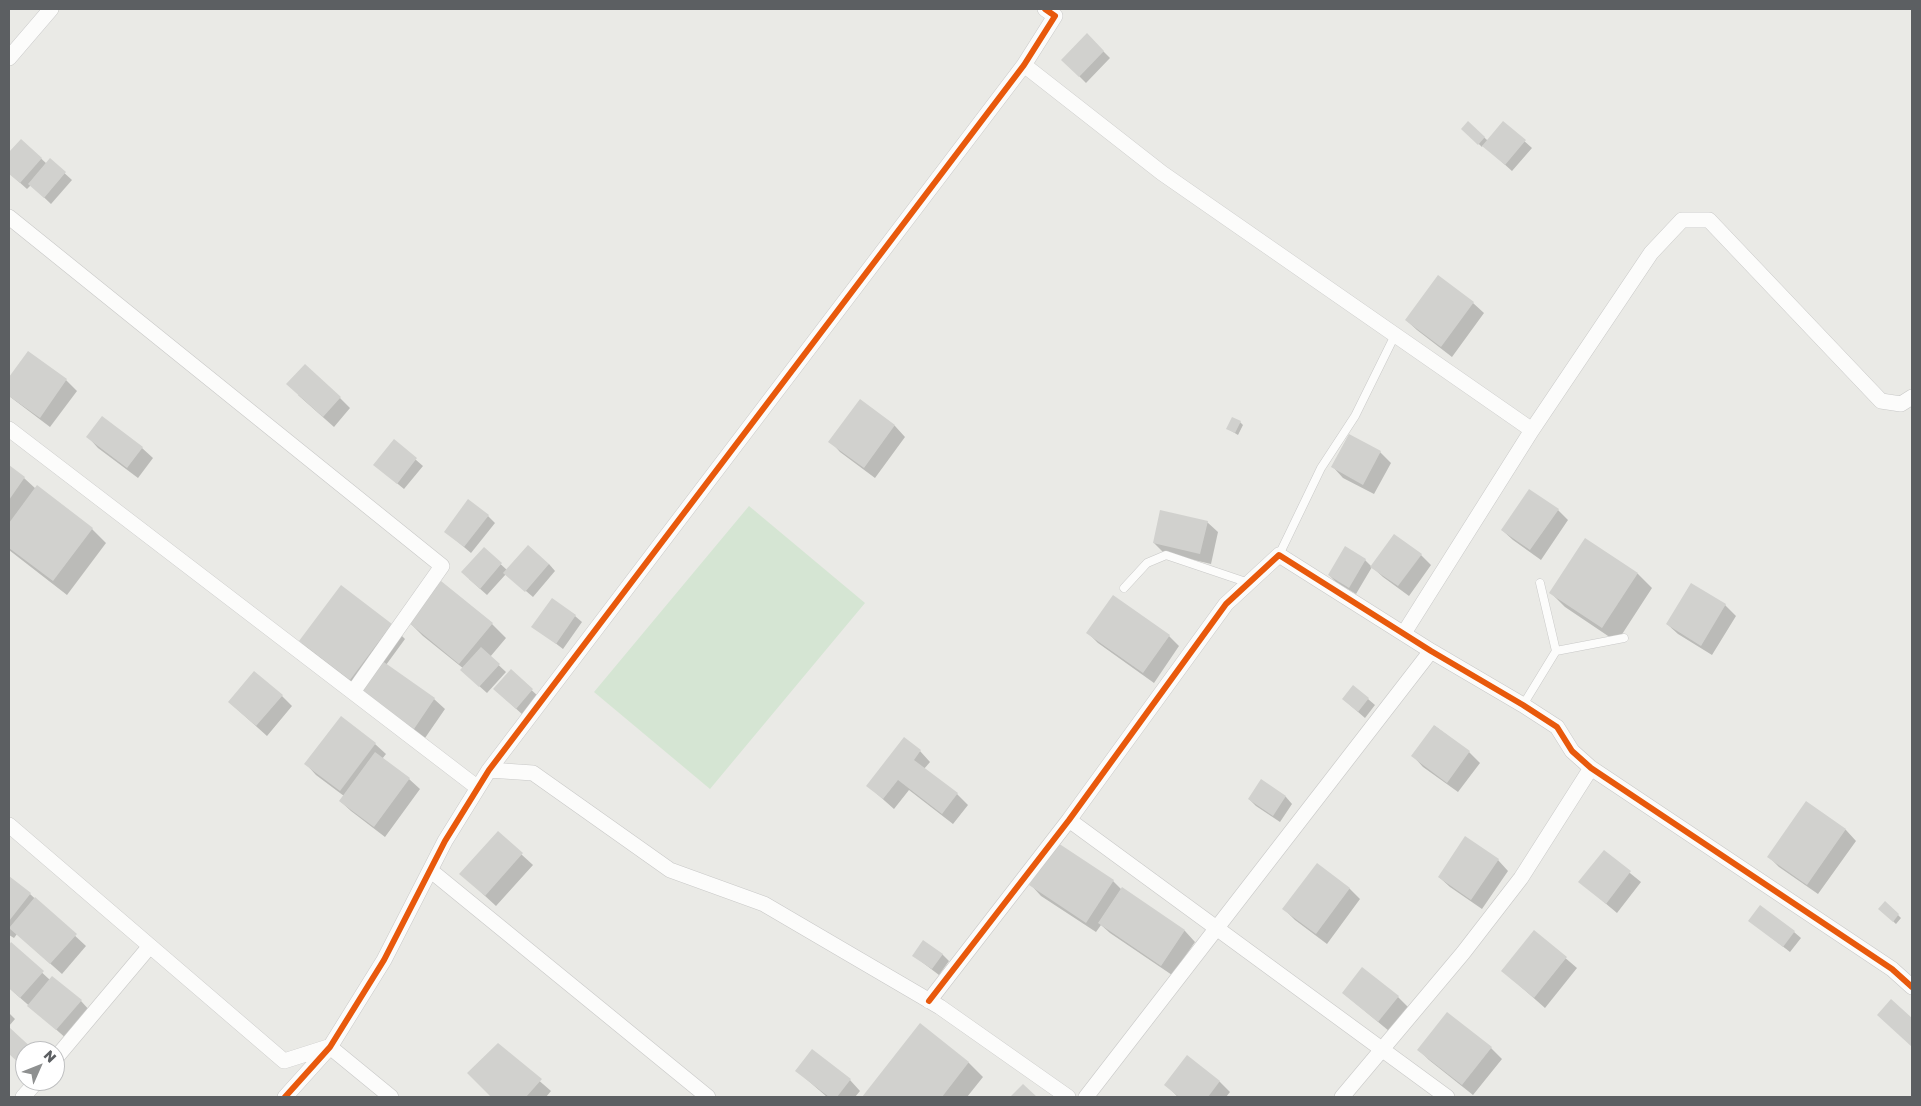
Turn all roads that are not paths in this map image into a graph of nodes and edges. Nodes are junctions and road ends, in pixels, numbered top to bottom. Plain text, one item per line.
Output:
1 (51, 9) edge
2 (1053, 11) edge
3 (9, 58) edge
4 (1024, 65) junction
5 (9, 216) edge
6 (1395, 335) junction
7 (1912, 397) edge
8 (9, 429) edge
9 (1532, 430) junction
10 (1279, 555) junction
11 (1249, 583) junction
12 (1540, 584) dead end
13 (1124, 588) dead end
14 (1404, 633) junction
15 (1624, 638) dead end
16 (1431, 651) junction
17 (1556, 651) junction
18 (353, 692) junction
19 (1524, 705) junction
20 (1591, 768) junction
21 (489, 770) junction
22 (478, 788) junction
23 (1069, 820) junction
24 (9, 825) edge
25 (430, 870) junction
26 (1217, 927) junction
27 (150, 946) junction
28 (1912, 987) edge
29 (929, 1001) junction
30 (65, 1047) edge
31 (330, 1047) junction
32 (1382, 1048) junction
33 (285, 1097) edge
34 (391, 1097) edge
35 (708, 1097) edge
36 (1068, 1097) edge
37 (1086, 1097) edge
38 (1342, 1097) edge
39 (1447, 1097) edge

1 - 3 street
2 - 4 street
4 - 6 street
4 - 21 street
5 - 18 street
6 - 9 street
6 - 10 lane
7 - 9 street
8 - 18 street
9 - 14 street
10 - 11 street
10 - 14 street
11 - 13 lane
11 - 23 street
12 - 17 lane
14 - 16 street
15 - 17 lane
16 - 19 street
16 - 26 street
17 - 19 lane
18 - 22 street
19 - 20 street
20 - 28 street
20 - 32 street
21 - 22 street
21 - 29 street
22 - 25 street
23 - 26 street
23 - 29 street
24 - 27 street
25 - 31 street
25 - 35 street
26 - 32 street
26 - 37 street
27 - 30 street
27 - 31 street
29 - 36 street
31 - 33 street
31 - 34 street
32 - 38 street
32 - 39 street

